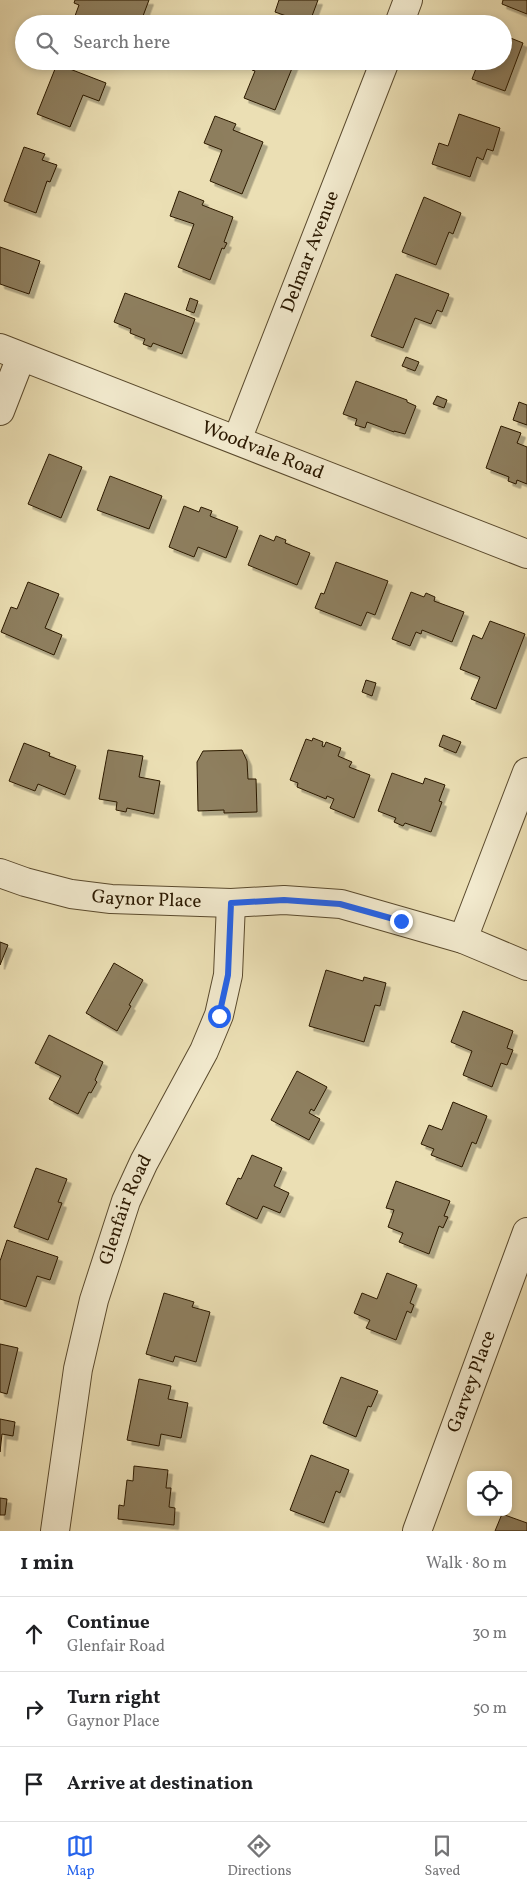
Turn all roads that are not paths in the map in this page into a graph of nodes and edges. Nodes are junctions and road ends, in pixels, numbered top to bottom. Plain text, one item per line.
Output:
1 (408, 0) edge
2 (402, 15) edge
3 (381, 70) edge
4 (11, 352) edge
5 (0, 411) edge
6 (237, 440) junction
7 (527, 554) edge
8 (527, 772) edge
9 (0, 873) edge
10 (231, 903) junction
11 (462, 939) junction
12 (527, 966) edge
13 (527, 1232) edge
14 (55, 1531) edge
15 (417, 1531) edge

1 - 2 street
3 - 6 street, Delmar Avenue
4 - 5 street
4 - 6 street, Woodvale Road
6 - 7 street, Woodvale Road
8 - 11 street
9 - 10 street, Gaynor Place
10 - 11 street, Gaynor Place
10 - 14 street, Glenfair Road
11 - 12 street, Gaynor Place
13 - 15 street, Garvey Place

